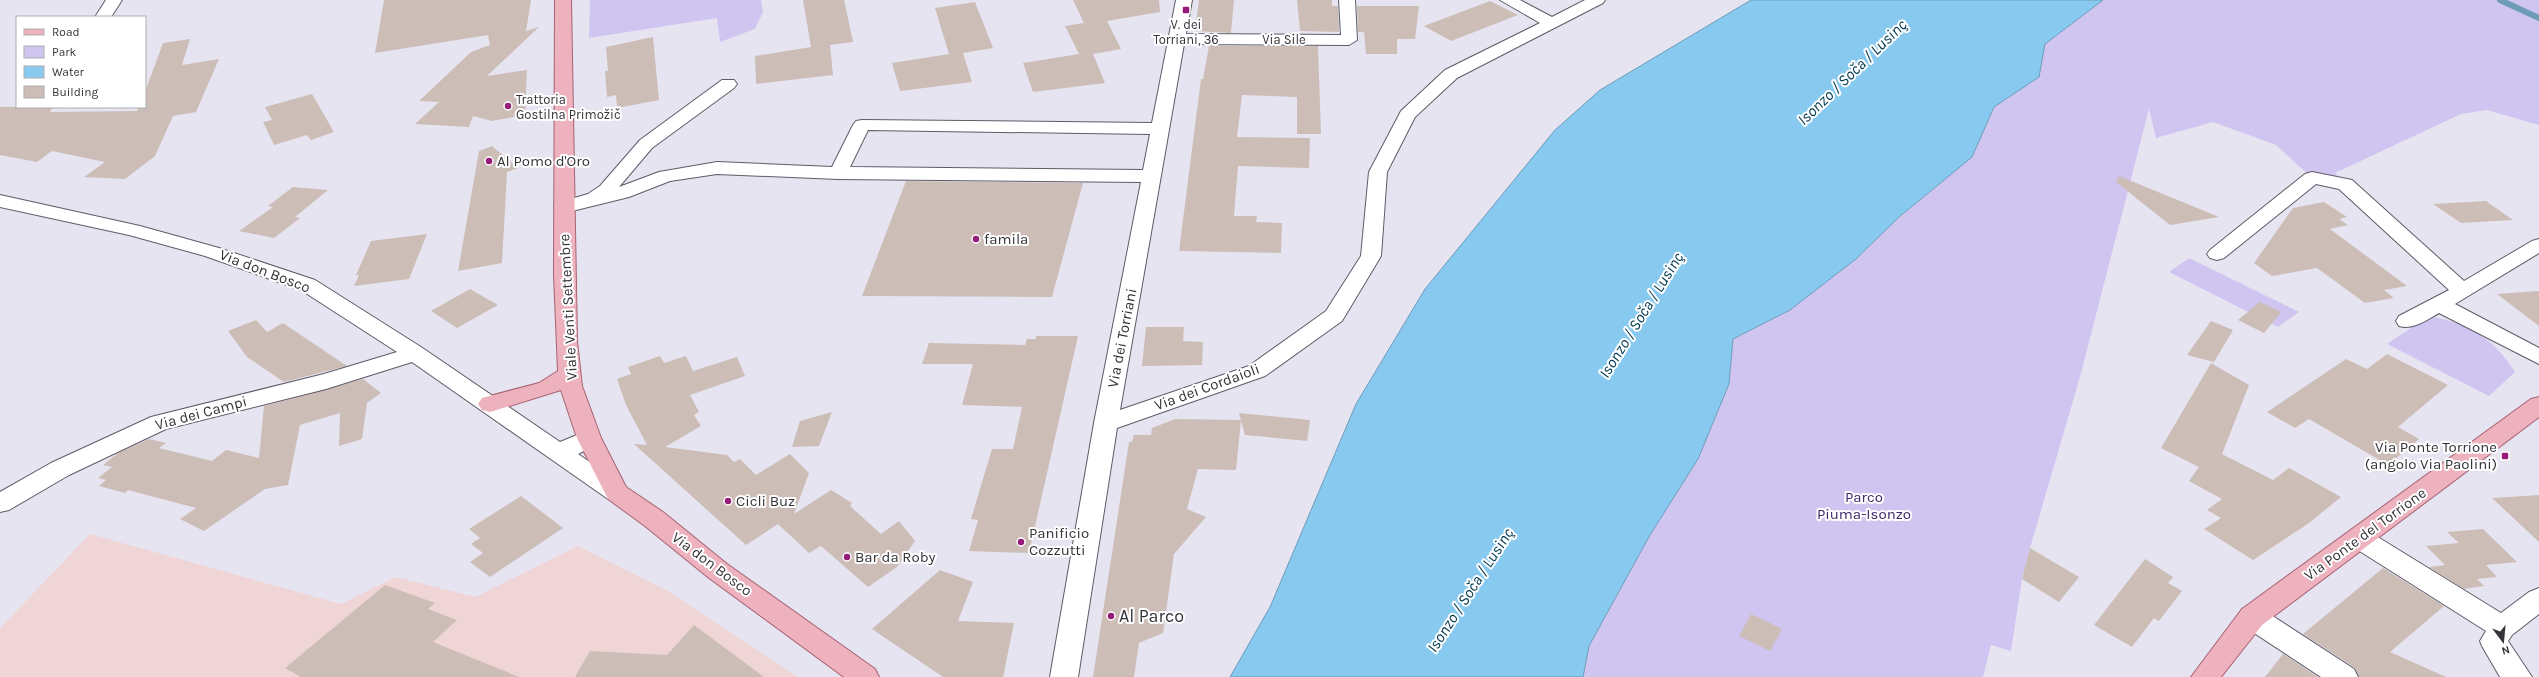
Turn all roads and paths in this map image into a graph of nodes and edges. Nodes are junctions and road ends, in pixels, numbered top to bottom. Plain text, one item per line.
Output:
1 (114, 0) edge
2 (563, 0) edge
3 (1184, 0) edge
4 (1347, 0) edge
5 (1508, 0) edge
6 (1597, 0) edge
7 (105, 16) edge
8 (1552, 23) junction
9 (1178, 39) junction
10 (728, 84) dead end
11 (1161, 129) junction
12 (838, 173) junction
13 (1153, 176) junction
14 (595, 198) junction
15 (0, 201) edge
16 (564, 207) junction
17 (2539, 245) edge
18 (2217, 254) dead end
19 (2461, 290) junction
20 (2439, 305) junction
21 (2407, 321) dead end
22 (413, 352) junction
23 (2539, 356) edge
24 (570, 374) junction
25 (490, 404) junction
26 (2539, 406) edge
27 (1106, 423) junction
28 (589, 438) junction
29 (558, 453) junction
30 (617, 493) junction
31 (0, 503) edge
32 (2359, 538) junction
33 (2539, 600) edge
34 (2252, 617) junction
35 (2502, 627) junction
36 (865, 677) edge
37 (1064, 677) edge
38 (2205, 677) edge
39 (2344, 677) edge
40 (2518, 677) edge

1 - 7 street
2 - 16 main road, Viale Venti Settembre
3 - 9 street, Via dei Torriani
4 - 9 street, Via Sile
5 - 8 street
6 - 8 street, Via dei Cordaioli
8 - 27 street, Via dei Cordaioli
9 - 11 street, Via dei Torriani
10 - 14 street
11 - 12 street
11 - 13 street, Via dei Torriani
12 - 13 street
12 - 14 street
13 - 27 street, Via dei Torriani
14 - 16 street
15 - 22 street, Via don Bosco
16 - 24 main road, Viale Venti Settembre
17 - 19 street
18 - 19 street
19 - 20 street
20 - 21 street
20 - 23 street
22 - 25 street, Via don Bosco
22 - 31 street, Via dei Campi
24 - 25 main road
24 - 28 main road, Viale Venti Settembre
25 - 29 street, Via don Bosco
26 - 32 main road, Via Ponte del Torrione
27 - 37 street, Via dei Torriani
28 - 29 street
28 - 30 main road, Viale Venti Settembre
29 - 30 street, Via don Bosco
30 - 36 main road, Via don Bosco
32 - 34 main road, Via Ponte del Torrione
32 - 35 street
33 - 35 street
34 - 38 main road, Via Ponte del Torrione
34 - 39 street
35 - 40 street

